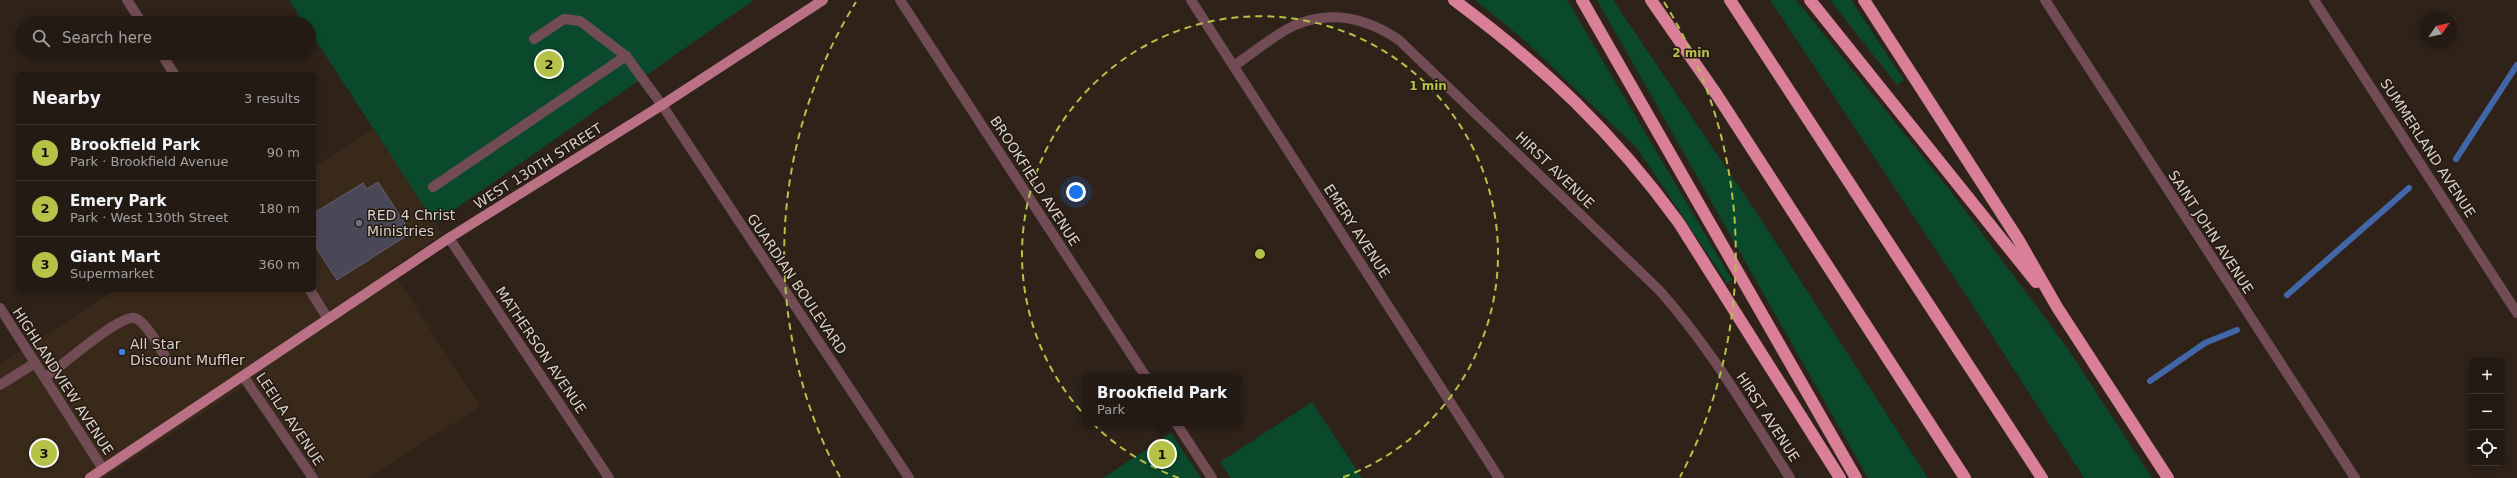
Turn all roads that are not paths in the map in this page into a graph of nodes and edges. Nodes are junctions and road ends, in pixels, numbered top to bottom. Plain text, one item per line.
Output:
1 (127, 0) edge
2 (823, 0) edge
3 (900, 0) edge
4 (1191, 0) edge
5 (1454, 0) edge
6 (1582, 0) edge
7 (1651, 0) edge
8 (1730, 0) edge
9 (1810, 0) edge
10 (1864, 0) edge
11 (2045, 0) edge
12 (2314, 0) edge
13 (137, 16) edge
14 (534, 40) dead end
15 (626, 56) junction
16 (165, 60) edge
17 (1234, 66) junction
18 (173, 72) edge
19 (662, 105) junction
20 (433, 187) dead end
21 (448, 238) junction
22 (311, 292) edge
23 (2057, 307) junction
24 (0, 308) edge
25 (2517, 313) edge
26 (328, 319) junction
27 (168, 361) dead end
28 (35, 363) junction
29 (1144, 374) edge
30 (243, 376) junction
31 (45, 378) junction
32 (0, 385) edge
33 (1178, 426) edge
34 (103, 469) junction
35 (90, 478) edge
36 (314, 478) edge
37 (609, 478) edge
38 (909, 478) edge
39 (1212, 478) edge
40 (1499, 478) edge
41 (1790, 478) edge
42 (1840, 478) edge
43 (1856, 478) edge
44 (1965, 478) edge
45 (2042, 478) edge
46 (2168, 478) edge
47 (2355, 478) edge

1 - 13 street
2 - 19 main road, WEST 130TH STREET
3 - 29 street, BROOKFIELD AVENUE
4 - 17 street, EMERY AVENUE
5 - 42 highway
6 - 43 highway
7 - 44 highway
8 - 45 highway
9 - 23 highway
10 - 23 highway
11 - 47 street, SAINT JOHN AVENUE
12 - 25 street, SUMMERLAND AVENUE
14 - 15 street, GUARDIAN BOULEVARD
15 - 19 street, GUARDIAN BOULEVARD
15 - 20 street
16 - 18 street
17 - 40 street, EMERY AVENUE
17 - 41 street, HIRST AVENUE
19 - 21 main road, WEST 130TH STREET
19 - 38 street, GUARDIAN BOULEVARD
21 - 26 main road, WEST 130TH STREET
21 - 37 street, MATHERSON AVENUE
22 - 26 street
23 - 46 highway
24 - 28 street, HIGHLANDVIEW AVENUE
26 - 30 main road, WEST 130TH STREET
27 - 31 street
28 - 31 street, HIGHLANDVIEW AVENUE
28 - 32 street
30 - 34 main road, WEST 130TH STREET
30 - 36 street, LEEILA AVENUE
31 - 34 street, HIGHLANDVIEW AVENUE
33 - 39 street
34 - 35 main road, WEST 130TH STREET

